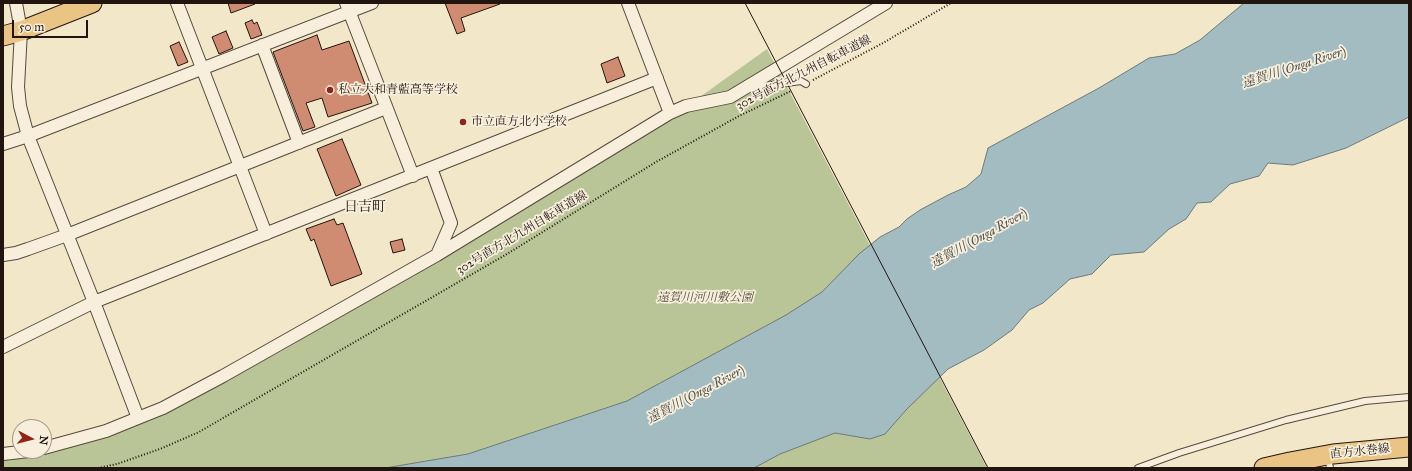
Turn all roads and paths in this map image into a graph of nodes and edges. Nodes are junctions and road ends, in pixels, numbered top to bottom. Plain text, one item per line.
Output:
1 (16, 3) edge
2 (92, 3) edge
3 (177, 3) edge
4 (372, 3) edge
5 (628, 3) edge
6 (886, 3) edge
7 (951, 3) edge
8 (348, 7) edge
9 (12, 34) edge
10 (262, 45) junction
11 (202, 68) junction
12 (657, 78) junction
13 (806, 84) junction
14 (743, 89) junction
15 (386, 108) junction
16 (670, 113) junction
17 (28, 136) junction
18 (299, 143) junction
19 (3, 144) edge
20 (240, 166) junction
21 (431, 168) junction
22 (413, 176) junction
23 (266, 234) junction
24 (67, 235) junction
25 (3, 255) edge
26 (437, 255) junction
27 (94, 302) junction
28 (3, 347) edge
29 (1409, 397) edge
30 (138, 418) junction
31 (52, 446) edge
32 (1409, 447) edge
33 (1329, 462) edge
34 (98, 468) edge
35 (1138, 468) edge
36 (1264, 468) edge

1 - 9 street
2 - 9 main road
3 - 11 street
4 - 8 street
5 - 12 street
6 - 14 street
7 - 13 path, 302号直方北九州自転車道線
8 - 10 street
8 - 15 street
9 - 17 street
10 - 11 street
10 - 18 street
11 - 17 street
11 - 20 street
12 - 16 street
12 - 21 street
13 - 14 lane
13 - 34 path, 302号直方北九州自転車道線
14 - 16 street
15 - 18 street
15 - 22 street
16 - 26 street
17 - 19 street
17 - 24 street
18 - 20 street
20 - 23 street
20 - 24 street
21 - 22 street
21 - 26 street
22 - 23 street
23 - 27 street
24 - 25 street
24 - 27 street
26 - 30 street
27 - 28 street
27 - 30 street
29 - 35 lane
30 - 31 street
32 - 33 main road, 直方水巻線
33 - 36 main road, 直方水巻線

